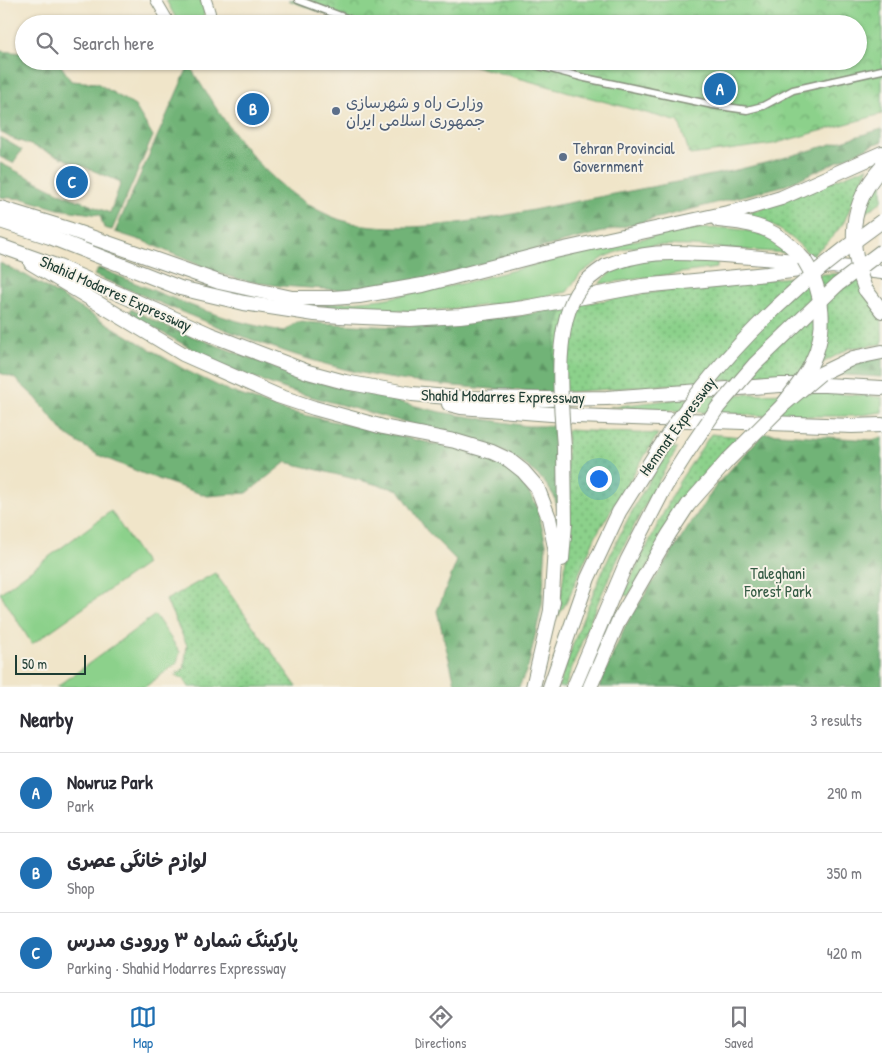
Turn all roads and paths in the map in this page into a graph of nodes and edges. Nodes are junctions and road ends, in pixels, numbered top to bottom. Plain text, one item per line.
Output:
1 (156, 0) edge
2 (206, 0) edge
3 (298, 0) edge
4 (165, 15) edge
5 (209, 15) edge
6 (338, 15) edge
7 (554, 70) edge
8 (882, 70) edge
9 (882, 152) edge
10 (882, 167) edge
11 (0, 208) edge
12 (701, 219) junction
13 (0, 221) edge
14 (882, 221) edge
15 (2, 247) edge
16 (882, 251) edge
17 (832, 266) junction
18 (882, 272) edge
19 (882, 311) edge
20 (882, 352) edge
21 (882, 388) edge
22 (412, 394) junction
23 (782, 406) junction
24 (882, 425) edge
25 (551, 610) junction
26 (533, 687) edge
27 (550, 687) edge
28 (574, 687) edge
29 (590, 687) edge

1 - 4 street
2 - 5 street
3 - 6 street
7 - 8 street
9 - 12 highway
10 - 19 highway, bridge
11 - 12 highway
12 - 23 highway, bridge
13 - 17 highway, Shahid Modarres Expressway
14 - 27 highway, Hemmat Expressway, bridge
15 - 22 highway, Shahid Modarres Expressway
15 - 25 highway
16 - 28 highway, Hemmat Expressway, bridge
17 - 18 highway, Shahid Modarres Expressway
17 - 25 highway, bridge
20 - 23 highway, bridge
21 - 22 highway, Shahid Modarres Expressway
22 - 24 highway
23 - 29 highway, bridge
25 - 26 highway

